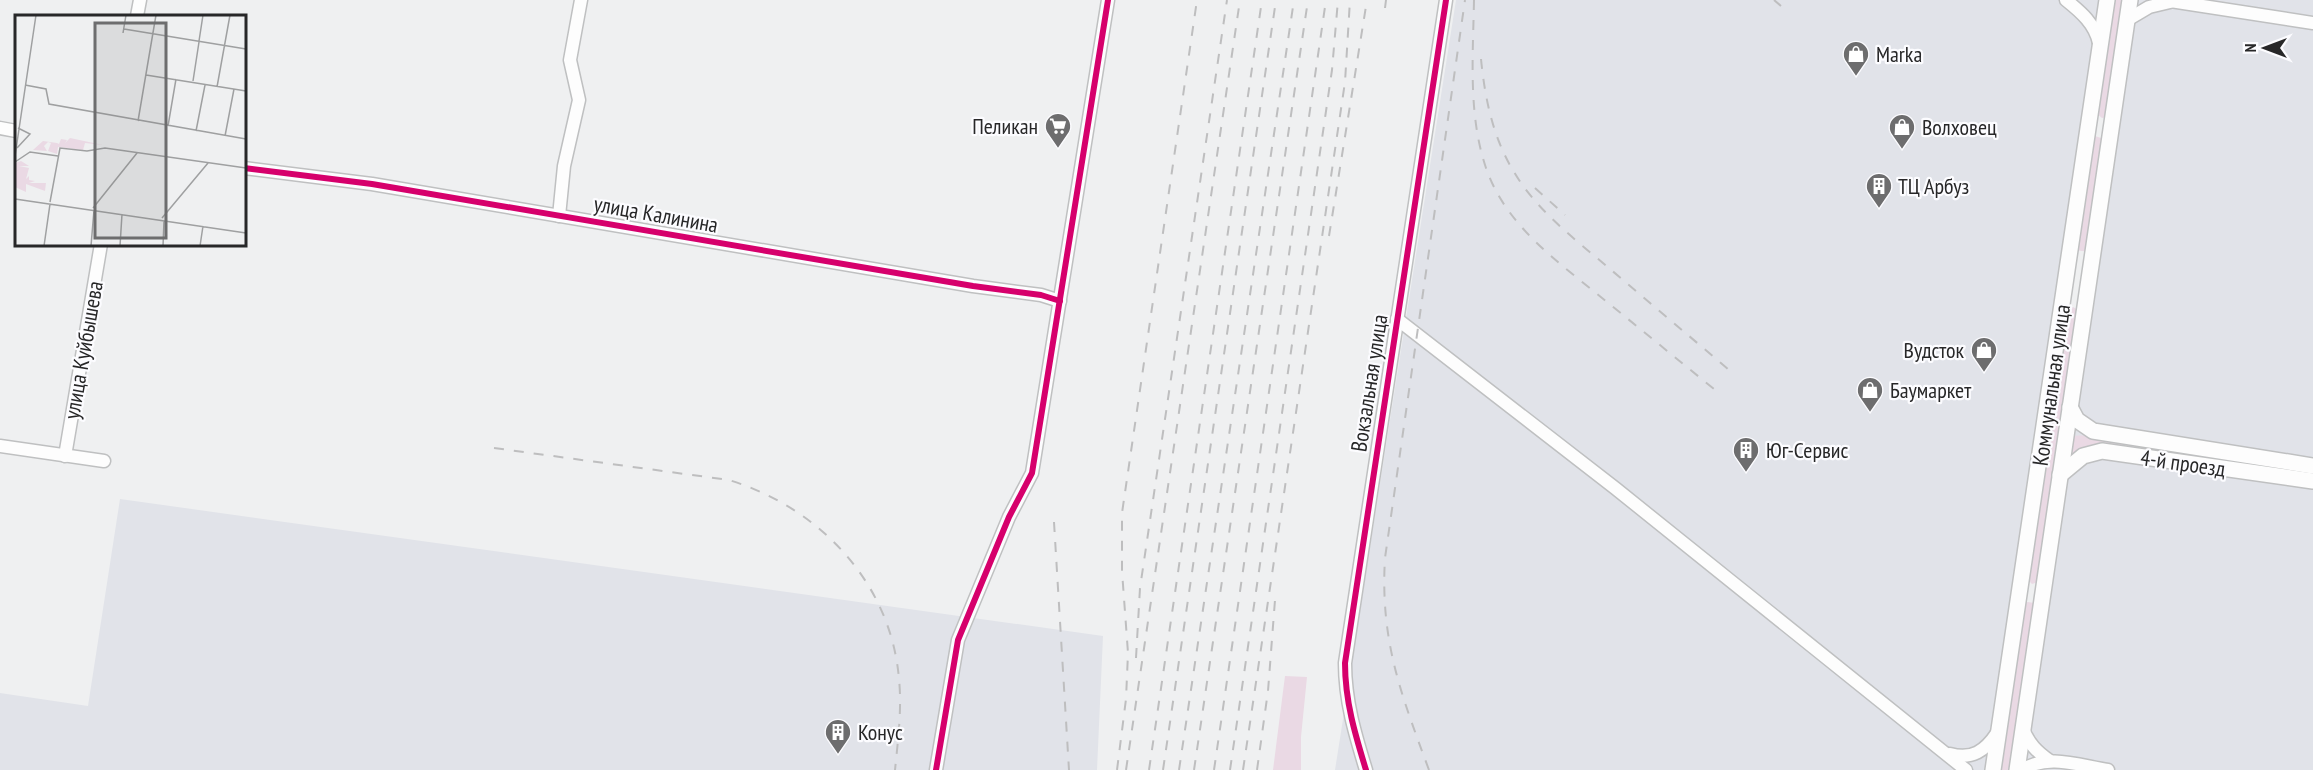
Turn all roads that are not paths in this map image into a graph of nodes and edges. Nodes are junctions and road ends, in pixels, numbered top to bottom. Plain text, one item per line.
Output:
1 (140, 0) edge
2 (581, 0) edge
3 (1108, 0) edge
4 (1446, 0) edge
5 (2066, 0) edge
6 (2107, 0) edge
7 (2130, 0) edge
8 (2167, 1) edge
9 (137, 15) edge
10 (2127, 20) junction
11 (2313, 23) edge
12 (2100, 47) junction
13 (2090, 118) junction
14 (2113, 120) junction
15 (0, 128) edge
16 (15, 131) edge
17 (2086, 143) junction
18 (2109, 144) junction
19 (246, 168) edge
20 (559, 216) junction
21 (101, 246) edge
22 (2064, 300) junction
23 (1059, 301) junction
24 (2086, 303) junction
25 (1397, 319) junction
26 (2070, 407) junction
27 (0, 446) edge
28 (65, 456) junction
29 (104, 461) dead end
30 (2313, 466) edge
31 (2061, 475) junction
32 (2313, 481) edge
33 (2020, 591) junction
34 (2043, 594) junction
35 (2023, 728) junction
36 (2000, 729) junction
37 (1947, 753) junction
38 (2050, 761) junction
39 (936, 770) edge
40 (1366, 770) edge
41 (1966, 770) edge
42 (1993, 770) edge
43 (2017, 770) edge
44 (2023, 770) edge
45 (2108, 770) edge

1 - 9 street
2 - 20 street
3 - 23 street
4 - 25 street, Вокзальная улица
5 - 12 street
6 - 12 main road, Коммунальная улица
7 - 10 main road, Коммунальная улица
8 - 10 street
8 - 11 street
10 - 14 main road, Коммунальная улица
12 - 13 main road, Коммунальная улица
13 - 14 main road
13 - 17 main road, Коммунальная улица
14 - 18 main road, Коммунальная улица
15 - 16 street
17 - 18 main road
17 - 22 main road, Коммунальная улица
18 - 24 main road, Коммунальная улица
19 - 20 street, улица Калинина
20 - 23 street, улица Калинина
21 - 28 street, улица Куйбышева
22 - 24 main road
22 - 33 main road, Коммунальная улица
23 - 39 street
24 - 26 main road, Коммунальная улица
25 - 37 street
25 - 40 street, Вокзальная улица
26 - 30 main road, 4-й проезд
26 - 31 main road, Коммунальная улица
27 - 28 street
28 - 29 street
31 - 32 main road, 4-й проезд
31 - 34 main road, Коммунальная улица
33 - 34 main road
33 - 36 main road, Коммунальная улица
34 - 35 main road, Коммунальная улица
35 - 38 street
35 - 43 main road, Коммунальная улица
36 - 37 street
36 - 42 main road, Коммунальная улица
37 - 41 street
38 - 44 street
38 - 45 street

